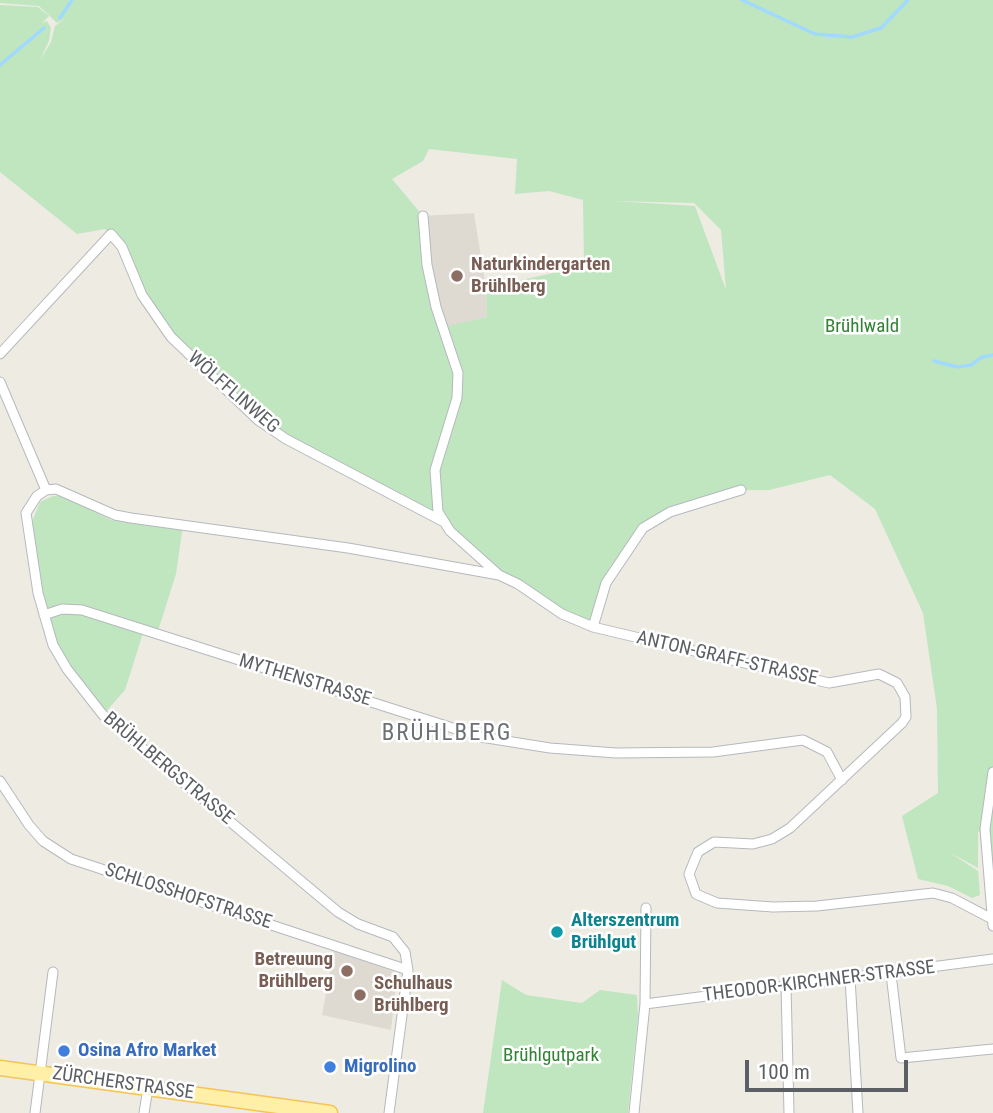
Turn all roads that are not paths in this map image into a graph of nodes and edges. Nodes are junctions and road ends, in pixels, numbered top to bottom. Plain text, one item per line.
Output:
1 (423, 216) dead end
2 (0, 354) edge
3 (0, 382) edge
4 (46, 490) junction
5 (741, 490) dead end
6 (442, 521) junction
7 (499, 575) junction
8 (44, 615) junction
9 (593, 627) junction
10 (993, 772) edge
11 (842, 780) junction
12 (0, 781) edge
13 (990, 870) edge
14 (646, 908) dead end
15 (992, 919) edge
16 (993, 926) edge
17 (993, 959) edge
18 (408, 970) junction
19 (53, 972) dead end
20 (891, 974) junction
21 (850, 978) junction
22 (786, 985) junction
23 (645, 1004) junction
24 (993, 1049) edge
25 (0, 1068) edge
26 (40, 1073) junction
27 (148, 1088) junction
28 (35, 1113) edge
29 (144, 1113) edge
30 (330, 1113) edge
31 (389, 1113) edge
32 (634, 1113) edge
33 (789, 1113) edge
34 (858, 1113) edge

1 - 6 street
2 - 6 street, WÖLFFLINWEG
3 - 4 street
4 - 7 street
4 - 8 street, BRÜHLBERGSTRASSE
5 - 9 street
6 - 7 street, WÖLFFLINWEG
7 - 9 street, ANTON-GRAFF-STRASSE
8 - 11 street, MYTHENSTRASSE
8 - 18 street, BRÜHLBERGSTRASSE
9 - 11 street, ANTON-GRAFF-STRASSE
10 - 13 street
11 - 15 street, ANTON-GRAFF-STRASSE
12 - 18 street, SCHLOSSHOFSTRASSE
13 - 15 street
14 - 23 street
15 - 16 street
17 - 20 street, THEODOR-KIRCHNER-STRASSE
18 - 31 street
19 - 26 street
20 - 21 street, THEODOR-KIRCHNER-STRASSE
20 - 24 street
21 - 22 street, THEODOR-KIRCHNER-STRASSE
21 - 34 street
22 - 23 street, THEODOR-KIRCHNER-STRASSE
22 - 33 street
23 - 32 street
25 - 26 main road, ZÜRCHERSTRASSE
26 - 27 main road, ZÜRCHERSTRASSE
26 - 28 street
27 - 29 street
27 - 30 main road, ZÜRCHERSTRASSE

